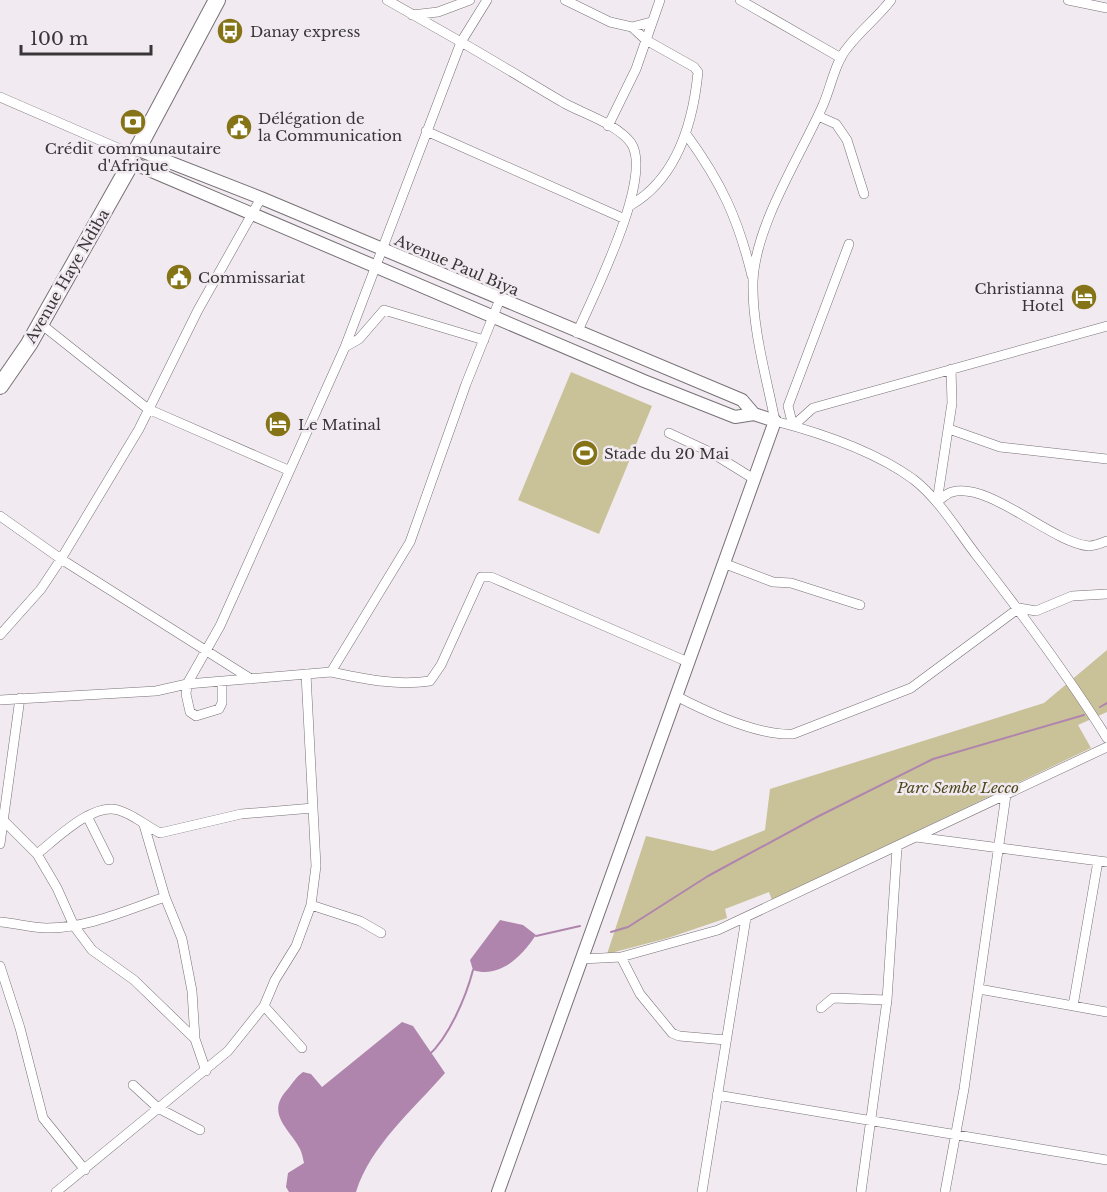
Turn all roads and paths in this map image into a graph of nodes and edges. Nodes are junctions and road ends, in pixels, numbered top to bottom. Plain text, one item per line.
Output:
1 (218, 0) edge
2 (387, 0) edge
3 (470, 0) edge
4 (487, 0) edge
5 (565, 0) edge
6 (660, 0) edge
7 (740, 0) edge
8 (891, 0) edge
9 (1068, 0) edge
10 (754, 3) edge
11 (1107, 8) edge
12 (412, 15) junction
13 (651, 22) junction
14 (632, 27) junction
15 (646, 40) junction
16 (461, 42) junction
17 (841, 58) junction
18 (0, 97) edge
19 (818, 116) junction
20 (608, 126) junction
21 (426, 131) junction
22 (686, 134) junction
23 (134, 156) junction
24 (864, 194) dead end
25 (261, 198) junction
26 (631, 205) junction
27 (253, 214) junction
28 (625, 219) junction
29 (849, 244) dead end
30 (382, 249) junction
31 (376, 267) junction
32 (753, 281) junction
33 (500, 299) junction
34 (492, 316) junction
35 (41, 324) junction
36 (1107, 326) edge
37 (577, 333) junction
38 (484, 340) junction
39 (345, 347) junction
40 (951, 369) junction
41 (0, 386) edge
42 (148, 409) junction
43 (754, 414) junction
44 (775, 421) junction
45 (793, 426) junction
46 (949, 429) junction
47 (669, 433) dead end
48 (1107, 459) edge
49 (288, 470) junction
50 (754, 478) junction
51 (937, 502) junction
52 (0, 516) edge
53 (1107, 541) edge
54 (62, 559) junction
55 (723, 563) junction
56 (1107, 594) edge
57 (860, 605) dead end
58 (1019, 608) junction
59 (0, 635) edge
60 (208, 650) junction
61 (688, 662) junction
62 (332, 672) junction
63 (306, 674) junction
64 (251, 679) junction
65 (222, 682) junction
66 (187, 684) junction
67 (676, 696) junction
68 (20, 698) junction
69 (0, 700) edge
70 (1107, 738) edge
71 (1107, 747) edge
72 (1006, 795) junction
73 (314, 808) junction
74 (87, 816) junction
75 (4, 821) junction
76 (144, 825) junction
77 (914, 837) junction
78 (0, 844) edge
79 (897, 848) junction
80 (1000, 848) junction
81 (38, 854) junction
82 (109, 860) dead end
83 (1103, 862) edge
84 (165, 897) junction
85 (311, 905) junction
86 (746, 918) junction
87 (0, 922) edge
88 (74, 926) junction
89 (381, 933) dead end
90 (621, 957) junction
91 (582, 959) junction
92 (0, 966) edge
93 (979, 988) junction
94 (887, 1000) junction
95 (264, 1006) junction
96 (1073, 1006) junction
97 (821, 1008) dead end
98 (1107, 1012) edge
99 (195, 1039) junction
100 (726, 1040) junction
101 (302, 1048) dead end
102 (206, 1071) junction
103 (133, 1085) dead end
104 (717, 1095) junction
105 (158, 1108) junction
106 (870, 1119) junction
107 (200, 1130) dead end
108 (955, 1134) junction
109 (1107, 1160) edge
110 (85, 1170) junction
111 (57, 1192) edge
112 (498, 1192) edge
113 (702, 1192) edge
114 (861, 1192) edge
115 (945, 1192) edge

1 - 23 highway, Avenue Haye Ndiba
2 - 12 street
3 - 12 street
4 - 16 street
5 - 14 street
6 - 13 street
7 - 10 street
8 - 17 street
9 - 11 street
10 - 17 street
12 - 16 street
13 - 14 street
13 - 15 street
14 - 15 street
15 - 20 street
15 - 22 street
16 - 20 street
16 - 21 street
17 - 19 street
18 - 23 street
19 - 24 street
19 - 32 street
20 - 26 street
21 - 28 street
21 - 30 street
22 - 26 street
22 - 32 street
23 - 25 street, Avenue Paul Biya
23 - 27 street
23 - 35 highway, Avenue Haye Ndiba
25 - 27 street
25 - 30 street, Avenue Paul Biya
26 - 28 street
27 - 31 street
27 - 42 street
28 - 37 street
29 - 45 street
30 - 31 street
30 - 33 street, Avenue Paul Biya
31 - 34 street
31 - 39 street
32 - 44 street
33 - 34 street
33 - 37 street, Avenue Paul Biya
34 - 38 street
34 - 43 street
35 - 41 highway, Avenue Haye Ndiba
35 - 42 street
36 - 40 street
37 - 43 street, Avenue Paul Biya
38 - 39 street
38 - 62 street
39 - 49 street
40 - 45 street
40 - 46 street
42 - 49 street
42 - 54 street
43 - 44 street
44 - 45 street
44 - 50 street
45 - 51 street
46 - 48 street
46 - 51 street
47 - 50 street
49 - 60 street
50 - 55 street
51 - 53 street
51 - 58 street
52 - 54 street
54 - 59 street
54 - 60 street
55 - 57 street
55 - 61 street
56 - 58 street
58 - 67 street
58 - 70 street
60 - 64 street
60 - 66 street
61 - 62 street
61 - 67 street
62 - 63 street
63 - 64 street
63 - 73 street
64 - 65 street
65 - 66 street
65 - 66 street
66 - 68 street
67 - 91 street
68 - 69 street
68 - 75 street
71 - 72 street
72 - 77 street
72 - 80 street
73 - 76 street
73 - 85 street
74 - 76 street
74 - 81 street
74 - 82 street
75 - 78 street
75 - 81 street
76 - 84 street
77 - 79 street
77 - 80 street
79 - 86 street
79 - 94 street
80 - 83 street
80 - 93 street
81 - 88 street
83 - 96 street
84 - 88 street
84 - 99 street
85 - 89 street
85 - 95 street
86 - 90 street
86 - 100 street
87 - 88 street
88 - 99 street
90 - 91 street
90 - 100 street
91 - 112 street
92 - 110 street
93 - 96 street
93 - 108 street
94 - 97 street
94 - 106 street
95 - 101 street
95 - 102 street
96 - 98 street
99 - 102 street
100 - 104 street
102 - 105 street
103 - 105 street
104 - 106 street
104 - 113 street
105 - 107 street
105 - 110 street
106 - 108 street
106 - 114 street
108 - 109 street
108 - 115 street
110 - 111 street

